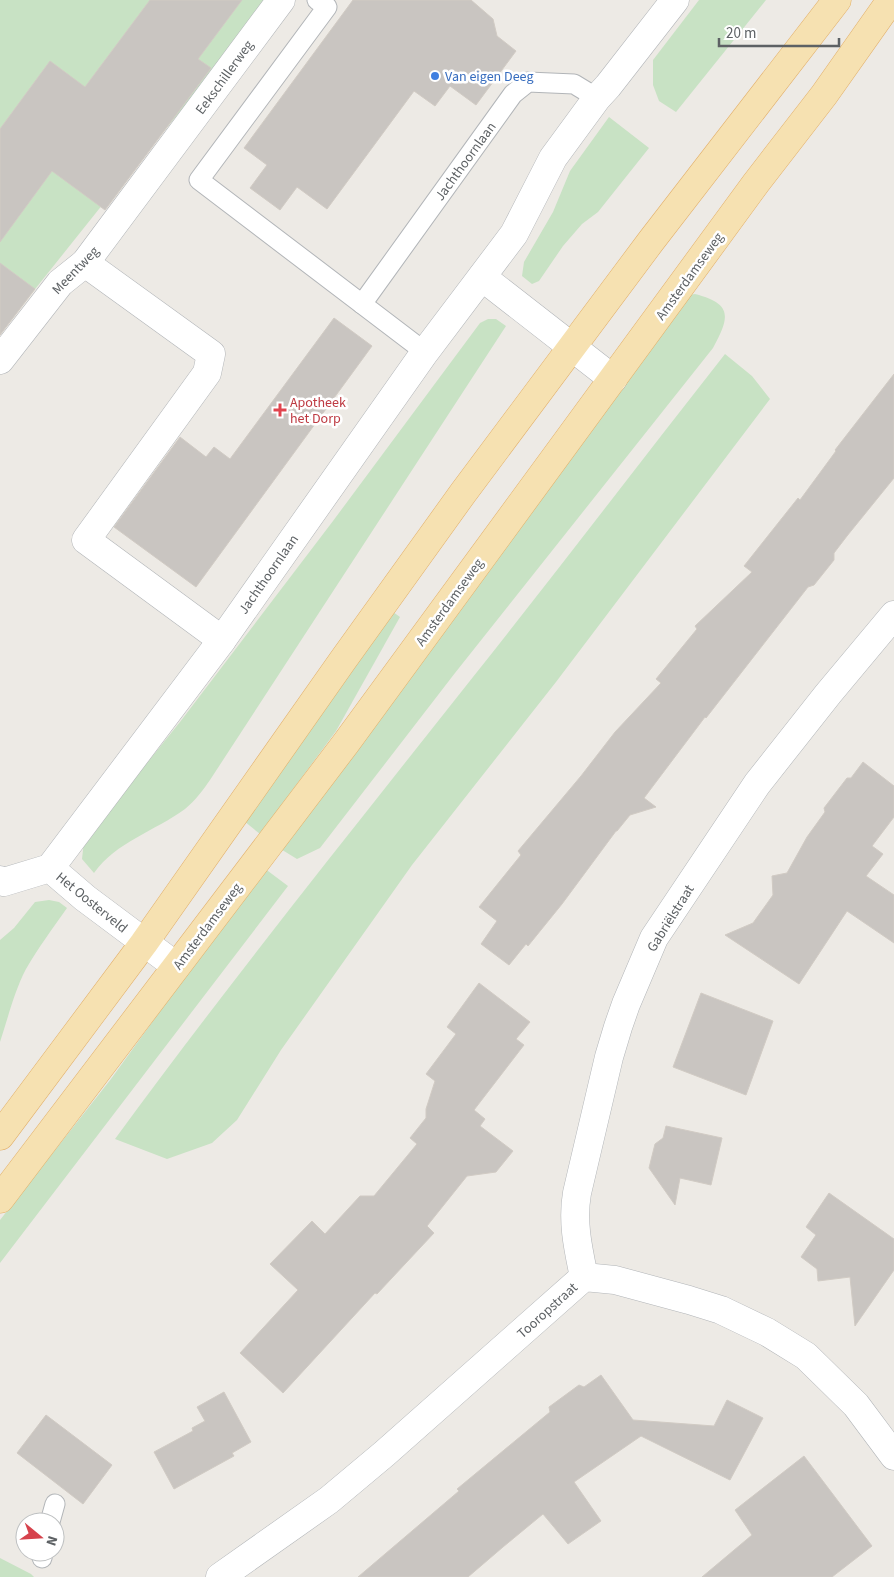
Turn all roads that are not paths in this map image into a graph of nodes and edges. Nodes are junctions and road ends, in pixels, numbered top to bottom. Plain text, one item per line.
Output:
1 (281, 0) edge
2 (317, 0) edge
3 (675, 0) edge
4 (837, 0) edge
5 (891, 0) edge
6 (597, 98) junction
7 (167, 154) joint
8 (85, 263) junction
9 (482, 277) junction
10 (362, 304) junction
11 (571, 347) junction
12 (425, 352) junction
13 (0, 360) edge
14 (613, 379) junction
15 (894, 615) edge
16 (222, 640) junction
17 (50, 868) junction
18 (0, 880) edge
19 (144, 943) junction
20 (176, 966) junction
21 (0, 1136) edge
22 (0, 1199) edge
23 (584, 1276) junction
24 (894, 1456) edge
25 (220, 1577) edge

1 - 7 street, Eekschillerweg
2 - 10 lane
3 - 6 street, Jachthoornlaan
4 - 11 main road
5 - 14 main road, Amsterdamseweg
6 - 9 street, Jachthoornlaan
6 - 10 lane, Jachthoornlaan
7 - 8 street, Meentweg
8 - 13 street, Meentweg
8 - 16 street
9 - 11 street
9 - 12 street, Jachthoornlaan
10 - 12 lane
11 - 14 street
11 - 19 main road
12 - 16 street, Jachthoornlaan
14 - 20 main road, Amsterdamseweg
15 - 23 street, Gabriëlstraat
16 - 17 street, Jachthoornlaan
17 - 18 street, Het Oosterveld
17 - 19 street, Het Oosterveld
19 - 20 street, Het Oosterveld
19 - 21 main road
20 - 22 main road, Amsterdamseweg
23 - 24 street, Tooropstraat
23 - 25 street, Tooropstraat

